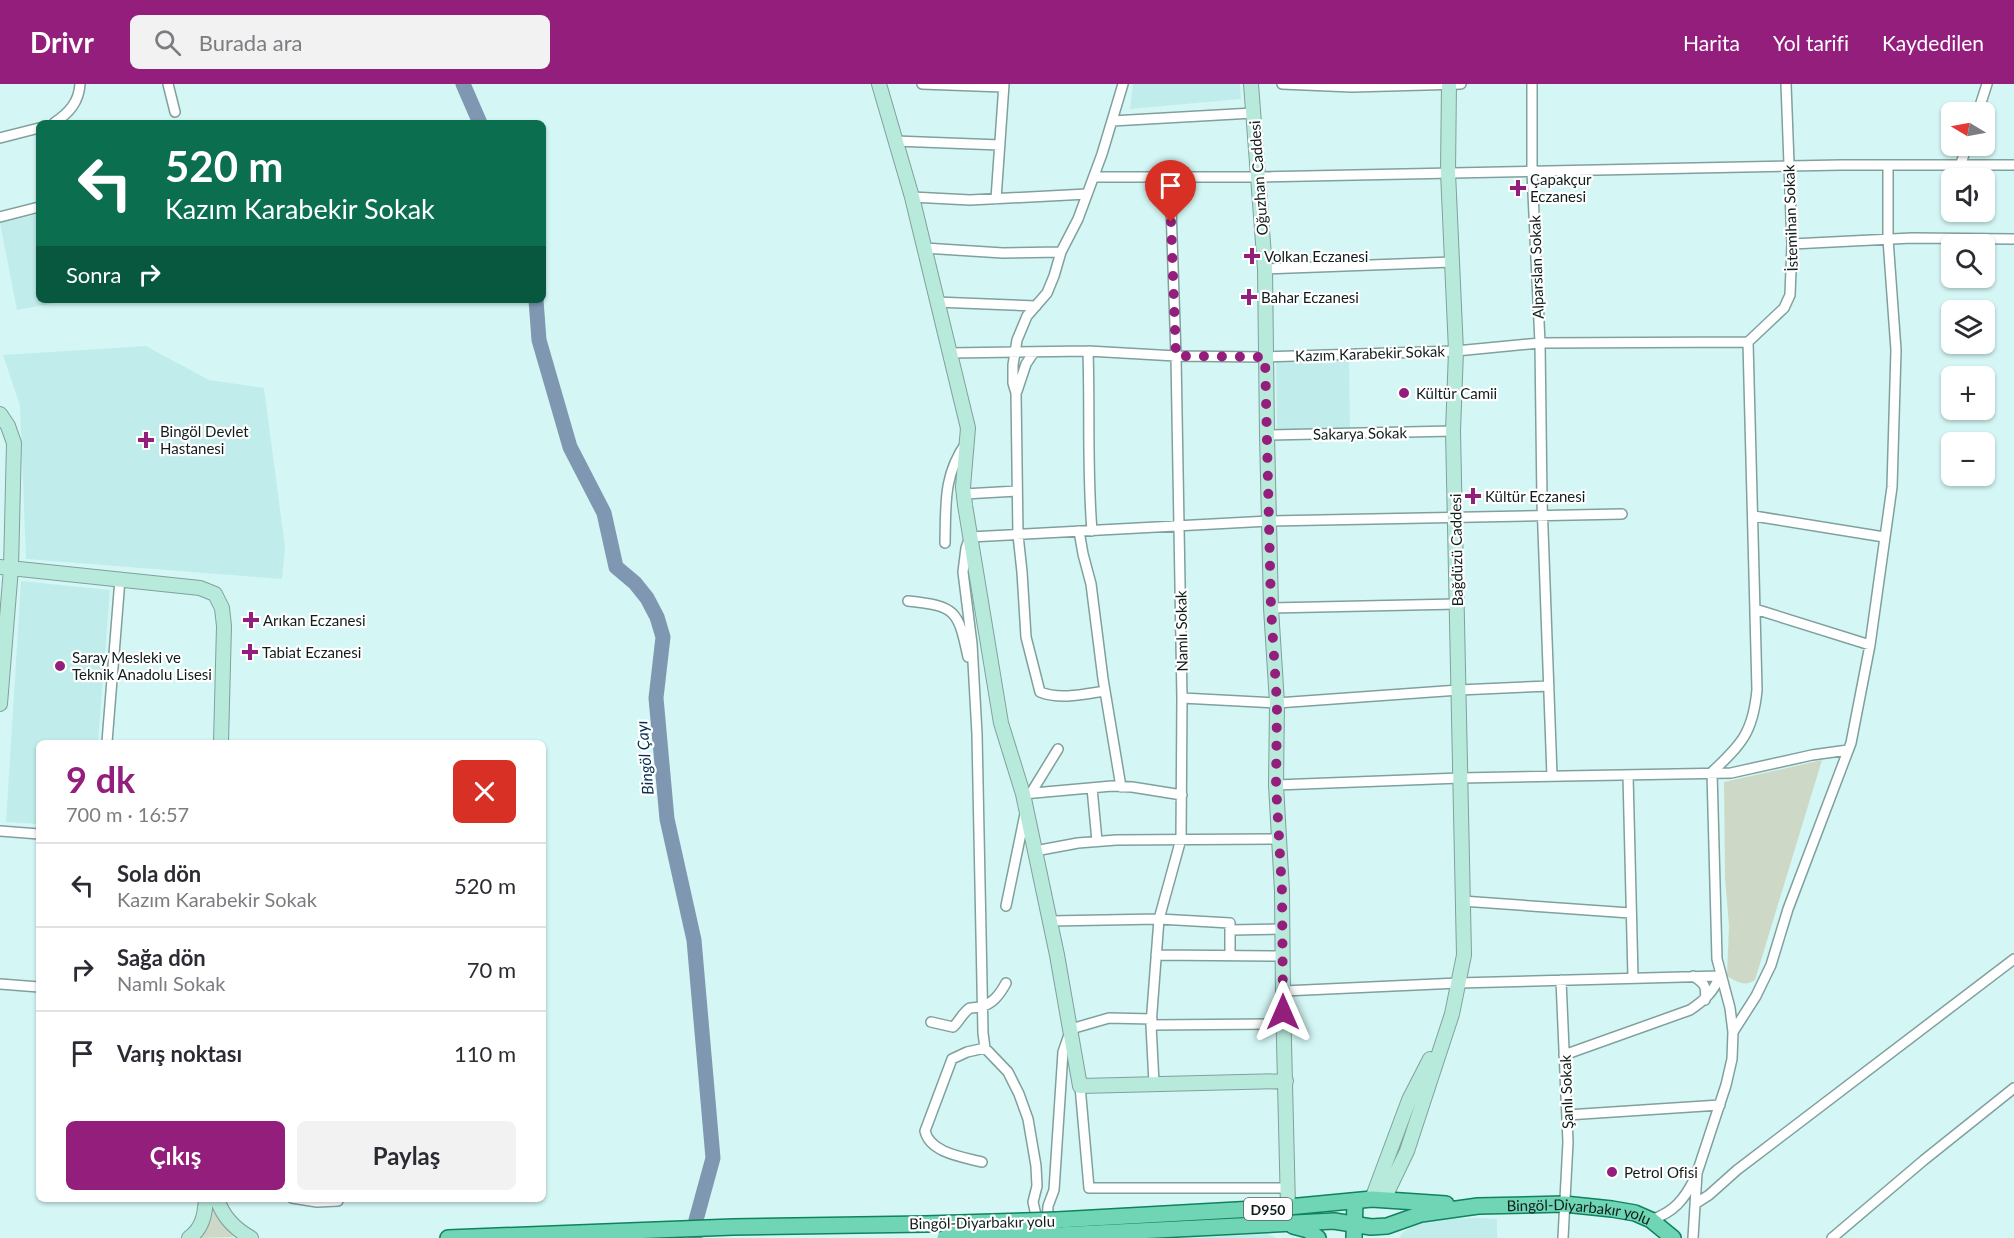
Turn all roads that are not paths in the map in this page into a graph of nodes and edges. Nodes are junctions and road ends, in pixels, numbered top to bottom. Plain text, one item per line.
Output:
1 (80, 84) edge
2 (168, 84) edge
3 (879, 84) edge
4 (922, 84) edge
5 (1123, 84) edge
6 (1251, 84) edge
7 (1282, 84) edge
8 (1453, 84) edge
9 (1532, 84) edge
10 (1786, 84) edge
11 (1987, 84) edge
12 (1003, 86) edge
13 (1981, 102) edge
14 (175, 112) dead end
15 (1253, 113) junction
16 (58, 120) edge
17 (1112, 121) junction
18 (36, 129) edge
19 (0, 138) edge
20 (895, 141) junction
21 (1000, 145) junction
22 (1964, 156) edge
23 (2014, 165) edge
24 (1788, 166) junction
25 (1888, 166) junction
26 (1960, 166) junction
27 (1448, 172) junction
28 (1533, 172) junction
29 (1094, 177) junction
30 (1170, 177) junction
31 (1257, 177) junction
32 (1087, 194) junction
33 (912, 197) junction
34 (996, 199) junction
35 (36, 208) edge
36 (0, 217) edge
37 (1888, 239) junction
38 (2014, 239) edge
39 (1792, 243) junction
40 (924, 248) junction
41 (1061, 252) junction
42 (1452, 262) junction
43 (1265, 269) junction
44 (936, 302) junction
45 (1036, 306) junction
46 (1752, 340) junction
47 (1540, 342) junction
48 (1088, 351) junction
49 (1456, 351) junction
50 (1014, 352) junction
51 (1034, 352) junction
52 (949, 353) junction
53 (1176, 356) junction
54 (1265, 357) junction
55 (1016, 393) junction
56 (0, 414) edge
57 (1453, 431) junction
58 (1267, 435) junction
59 (968, 440) junction
60 (1017, 491) junction
61 (964, 494) junction
62 (1622, 514) dead end
63 (1542, 515) junction
64 (1754, 516) junction
65 (1455, 517) junction
66 (1269, 521) junction
67 (1178, 525) junction
68 (1079, 531) junction
69 (1092, 531) junction
70 (1017, 535) junction
71 (970, 537) junction
72 (1884, 537) junction
73 (945, 543) dead end
74 (5, 567) edge
75 (120, 579) junction
76 (908, 601) dead end
77 (1457, 604) junction
78 (1271, 608) junction
79 (1755, 609) junction
80 (0, 615) edge
81 (6, 641) junction
82 (1870, 645) junction
83 (973, 680) junction
84 (1549, 686) junction
85 (1459, 690) junction
86 (1105, 691) junction
87 (1182, 698) junction
88 (0, 704) edge
89 (1277, 704) junction
90 (107, 740) edge
91 (221, 740) edge
92 (1058, 749) dead end
93 (1848, 750) junction
94 (1712, 772) junction
95 (1628, 775) junction
96 (1552, 776) junction
97 (1460, 778) junction
98 (1276, 785) junction
99 (1121, 787) junction
100 (1092, 788) junction
101 (1027, 793) junction
102 (1182, 795) junction
103 (1026, 810) junction
104 (0, 831) edge
105 (36, 834) edge
106 (1181, 839) junction
107 (1278, 839) junction
108 (1097, 842) junction
109 (1035, 851) junction
110 (1462, 902) junction
111 (1006, 906) dead end
112 (1630, 914) junction
113 (1160, 919) junction
114 (1050, 921) junction
115 (1282, 929) junction
116 (1230, 930) junction
117 (1156, 955) junction
118 (1230, 955) junction
119 (1282, 956) junction
120 (2012, 964) edge
121 (1693, 976) junction
122 (1720, 976) junction
123 (1633, 978) junction
124 (1561, 980) junction
125 (1006, 983) dead end
126 (1458, 983) junction
127 (0, 984) edge
128 (36, 987) edge
129 (1284, 991) junction
130 (1705, 1000) junction
131 (983, 1006) junction
132 (931, 1022) dead end
133 (1152, 1022) junction
134 (1284, 1024) junction
135 (1071, 1029) junction
136 (1733, 1032) junction
137 (984, 1048) junction
138 (1564, 1055) junction
139 (1286, 1081) junction
140 (1155, 1083) junction
141 (1080, 1086) junction
142 (2014, 1088) edge
143 (1720, 1105) junction
144 (1567, 1115) junction
145 (982, 1162) dead end
146 (1697, 1173) junction
147 (1288, 1188) junction
148 (1378, 1199) junction
149 (1355, 1201) junction
150 (206, 1202) edge
151 (219, 1202) edge
152 (1564, 1204) junction
153 (1695, 1204) junction
154 (1479, 1206) junction
155 (1288, 1207) junction
156 (1651, 1220) junction
157 (1287, 1224) junction
158 (1054, 1231) edge
159 (1354, 1231) edge
160 (1384, 1232) edge
161 (189, 1238) edge
162 (251, 1238) edge
163 (448, 1238) edge
164 (945, 1238) edge
165 (1041, 1238) edge
166 (1318, 1238) edge
167 (1563, 1238) edge
168 (1674, 1238) edge
169 (1693, 1238) edge
170 (1832, 1238) edge

1 - 16 street
2 - 14 street
3 - 20 street
4 - 12 street
5 - 17 street
6 - 15 street, Oğuzhan Caddesi
7 - 8 street
8 - 27 street, Bağdüzü Caddesi
9 - 28 street, Alparslan Sokak
10 - 24 street, İstemihan Sokak
11 - 13 street
12 - 21 street
15 - 17 street
15 - 31 street, Oğuzhan Caddesi
17 - 29 street
18 - 19 street
20 - 21 street
20 - 33 street
21 - 34 street
22 - 26 street
23 - 26 street
24 - 25 street
24 - 28 street
24 - 39 street, İstemihan Sokak
25 - 26 street
25 - 37 street
27 - 28 street
27 - 31 street
27 - 42 street, Bağdüzü Caddesi
28 - 47 street, Alparslan Sokak
29 - 30 street
29 - 32 street
30 - 31 street
30 - 53 street, Namlı Sokak
31 - 43 street, Oğuzhan Caddesi
32 - 34 street
32 - 41 street
33 - 34 street
33 - 40 street
35 - 36 street
37 - 38 street
37 - 39 street
37 - 72 street
39 - 46 street, İstemihan Sokak
40 - 41 street
40 - 44 street
41 - 45 street
42 - 43 street
42 - 49 street, Bağdüzü Caddesi
43 - 54 street, Oğuzhan Caddesi
44 - 45 street
44 - 52 street
45 - 50 street
46 - 47 street, Kazım Karabekir Sokak
46 - 64 street
47 - 49 street, Kazım Karabekir Sokak
47 - 63 street, Alparslan Sokak
48 - 51 street, Kazım Karabekir Sokak
48 - 53 street, Kazım Karabekir Sokak
48 - 69 street
49 - 54 street, Kazım Karabekir Sokak
49 - 57 street, Bağdüzü Caddesi
50 - 51 street, Kazım Karabekir Sokak
50 - 52 street, Kazım Karabekir Sokak
50 - 55 street
51 - 55 street
52 - 59 street
53 - 54 street, Kazım Karabekir Sokak
53 - 67 street, Namlı Sokak
54 - 58 street, Oğuzhan Caddesi
55 - 60 street
56 - 74 street
57 - 58 street, Sakarya Sokak
57 - 65 street, Bağdüzü Caddesi
58 - 66 street, Oğuzhan Caddesi
59 - 61 street
59 - 73 street
60 - 61 street
60 - 70 street
61 - 71 street
62 - 63 street
63 - 65 street
63 - 84 street, Alparslan Sokak
64 - 72 street
64 - 79 street
65 - 66 street
65 - 77 street, Bağdüzü Caddesi
66 - 67 street
66 - 78 street, Oğuzhan Caddesi
67 - 69 street
67 - 87 street, Namlı Sokak
68 - 69 street
68 - 70 street
68 - 86 street
70 - 71 street
70 - 86 street
71 - 83 street
71 - 101 street
72 - 82 street
74 - 75 street
74 - 81 street
75 - 90 street
75 - 91 street
76 - 83 street
77 - 78 street
77 - 85 street, Bağdüzü Caddesi
78 - 89 street, Oğuzhan Caddesi
79 - 82 street
79 - 94 street
80 - 81 street
81 - 88 street
82 - 93 street
83 - 131 street
84 - 85 street
84 - 96 street, Alparslan Sokak
85 - 89 street
85 - 97 street, Bağdüzü Caddesi
86 - 99 street
87 - 89 street
87 - 102 street, Namlı Sokak
89 - 98 street, Oğuzhan Caddesi
92 - 101 street
93 - 94 street
93 - 136 street
94 - 95 street
94 - 122 street
95 - 96 street
95 - 112 street
96 - 97 street
97 - 98 street
97 - 110 street, Bağdüzü Caddesi
98 - 107 street, Oğuzhan Caddesi
99 - 100 street
99 - 102 street
100 - 101 street
100 - 108 street
101 - 103 street
102 - 106 street, Namlı Sokak
103 - 109 street
103 - 111 street
104 - 105 street
106 - 107 street
106 - 108 street
106 - 113 street, Namlı Sokak
107 - 115 street, Oğuzhan Caddesi
108 - 109 street
109 - 114 street
110 - 112 street
110 - 126 street, Bağdüzü Caddesi
112 - 123 street
113 - 114 street
113 - 116 street
113 - 117 street, Namlı Sokak
114 - 135 street
115 - 116 street
115 - 119 street, Oğuzhan Caddesi
116 - 118 street
117 - 118 street
117 - 133 street, Namlı Sokak
118 - 119 street
119 - 129 street, Oğuzhan Caddesi
120 - 153 street
121 - 122 street
121 - 123 street
121 - 130 street
122 - 130 street
122 - 136 street
123 - 124 street
124 - 126 street
124 - 138 street, Şanlı Sokak
125 - 131 street
126 - 129 street
126 - 148 street, Bağdüzü Caddesi
127 - 128 street
129 - 134 street, Oğuzhan Caddesi
130 - 138 street
131 - 132 street
131 - 137 street
133 - 134 street
133 - 135 street
133 - 140 street, Namlı Sokak
134 - 139 street, Oğuzhan Caddesi
135 - 141 street
135 - 158 street
136 - 143 street
137 - 145 street
137 - 165 street
138 - 144 street, Şanlı Sokak
139 - 140 street
139 - 147 street, Oğuzhan Caddesi
140 - 141 street
141 - 147 street
142 - 170 street
143 - 144 street
143 - 146 street
144 - 152 street, Şanlı Sokak
146 - 153 street
146 - 156 street
147 - 155 street, Oğuzhan Caddesi
148 - 149 main road, Bingöl-Diyarbakır yolu / D950
148 - 154 main road, Bingöl-Diyarbakır yolu / D950
148 - 160 main road
149 - 155 main road, Bingöl-Diyarbakır yolu / D950
149 - 159 main road
150 - 161 street
151 - 162 street
152 - 154 main road, Bingöl-Diyarbakır yolu / D950
152 - 156 main road, Bingöl-Diyarbakır yolu / D950
152 - 167 street, Şanlı Sokak
153 - 169 street
154 - 160 main road, Bingöl-Diyarbakır yolu / D950
155 - 158 main road, Bingöl-Diyarbakır yolu / D950
156 - 168 main road, Bingöl-Diyarbakır yolu / D950
157 - 158 main road, Bingöl-Diyarbakır yolu / D950
157 - 159 main road, Bingöl-Diyarbakır yolu / D950
157 - 166 main road
158 - 163 main road, Bingöl-Diyarbakır yolu / D950, bridge
158 - 164 main road, Bingöl-Diyarbakır yolu / D950, bridge
159 - 160 main road, Bingöl-Diyarbakır yolu / D950

